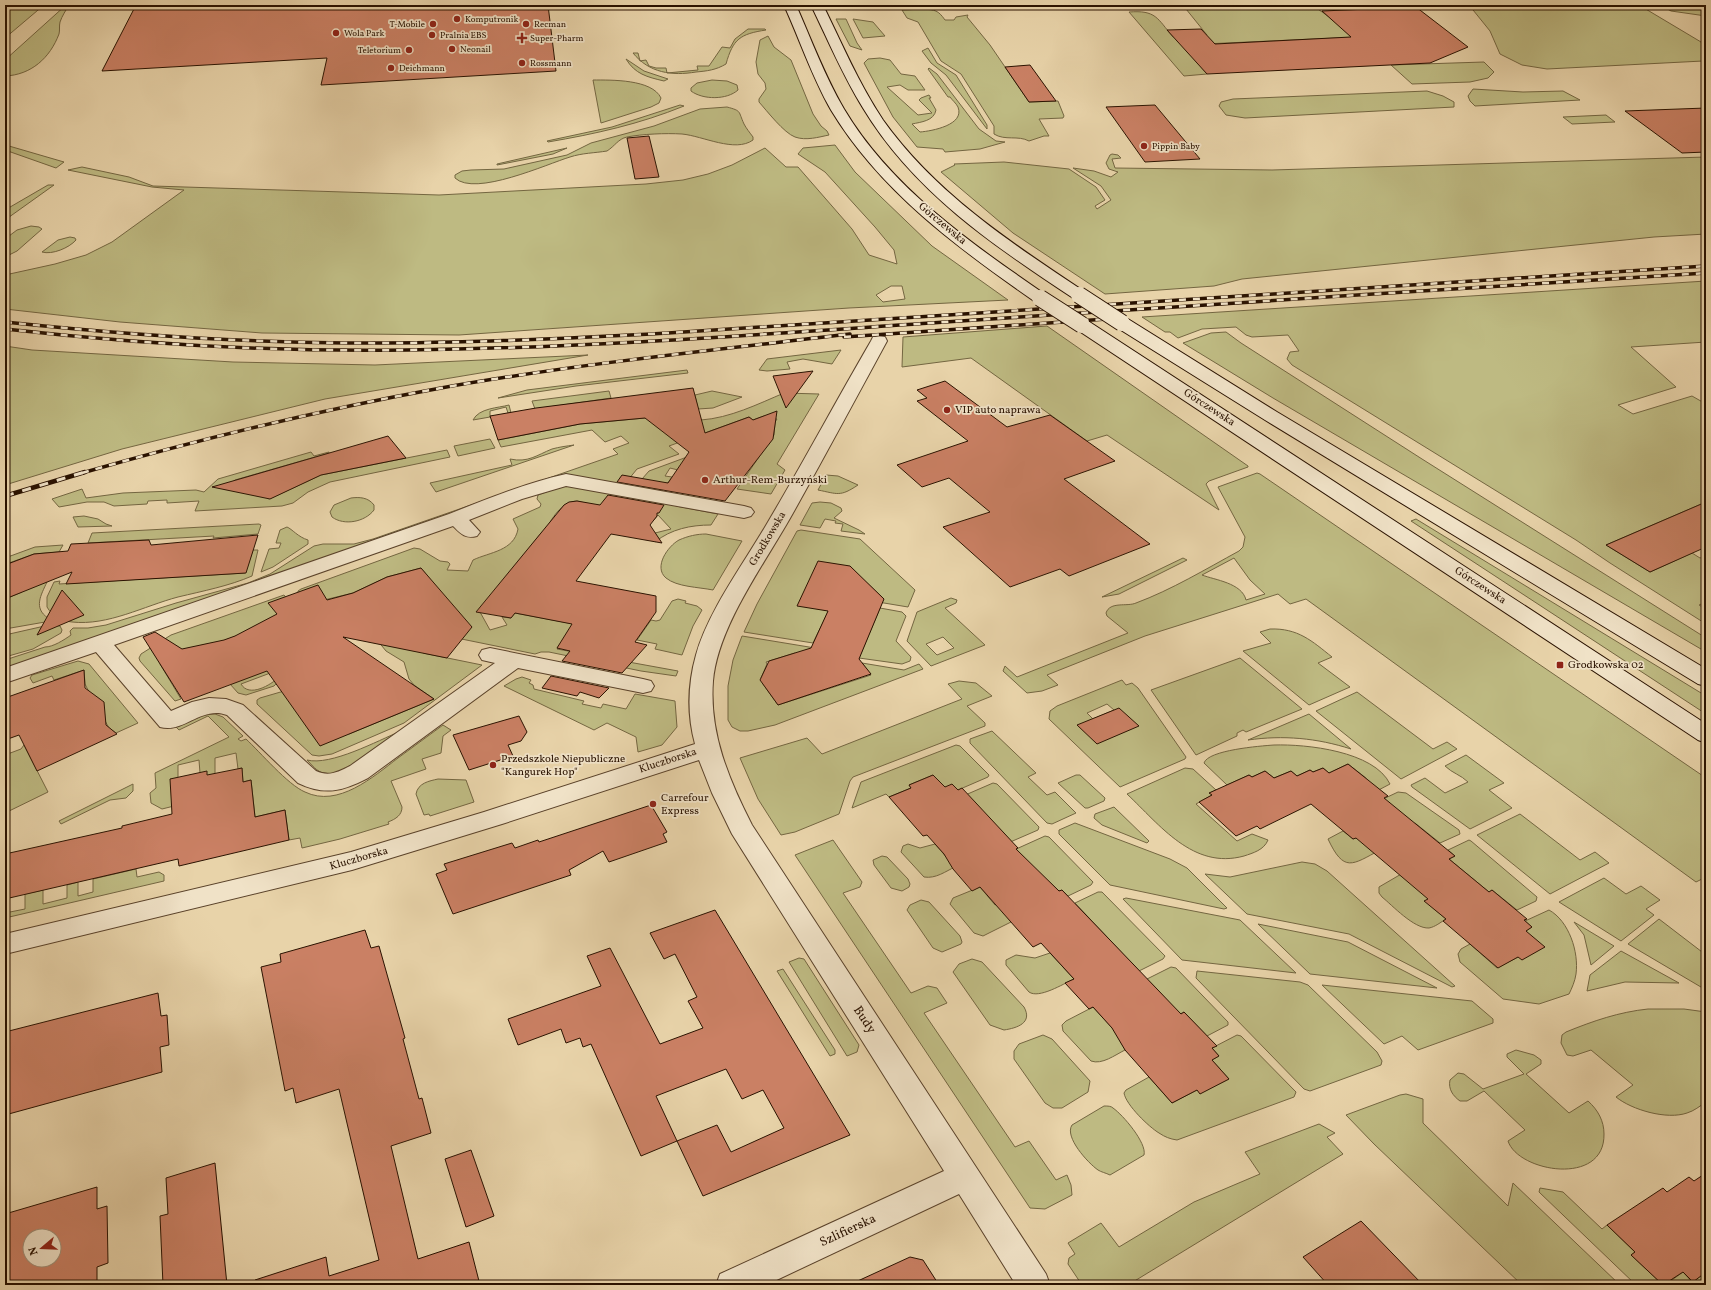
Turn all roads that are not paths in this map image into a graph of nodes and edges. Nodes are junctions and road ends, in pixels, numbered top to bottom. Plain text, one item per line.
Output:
1 (790, 5) edge
2 (817, 5) edge
3 (878, 341) dead end
4 (744, 512) dead end
5 (100, 643) junction
6 (490, 655) dead end
7 (514, 660) junction
8 (5, 676) edge
9 (1706, 678) edge
10 (643, 686) dead end
11 (1706, 735) edge
12 (706, 749) junction
13 (5, 944) edge
14 (964, 1177) junction
15 (732, 1285) edge
16 (1034, 1285) edge

1 - 11 main road, Górczewska, bridge
2 - 9 main road, Górczewska, bridge
3 - 12 main road, Grodkowska
4 - 5 main road
5 - 7 main road
5 - 8 main road
6 - 7 main road
7 - 10 main road
12 - 13 main road, Kluczborska
12 - 14 main road, Budy
14 - 15 main road, Szlifierska
14 - 16 main road, Budy

